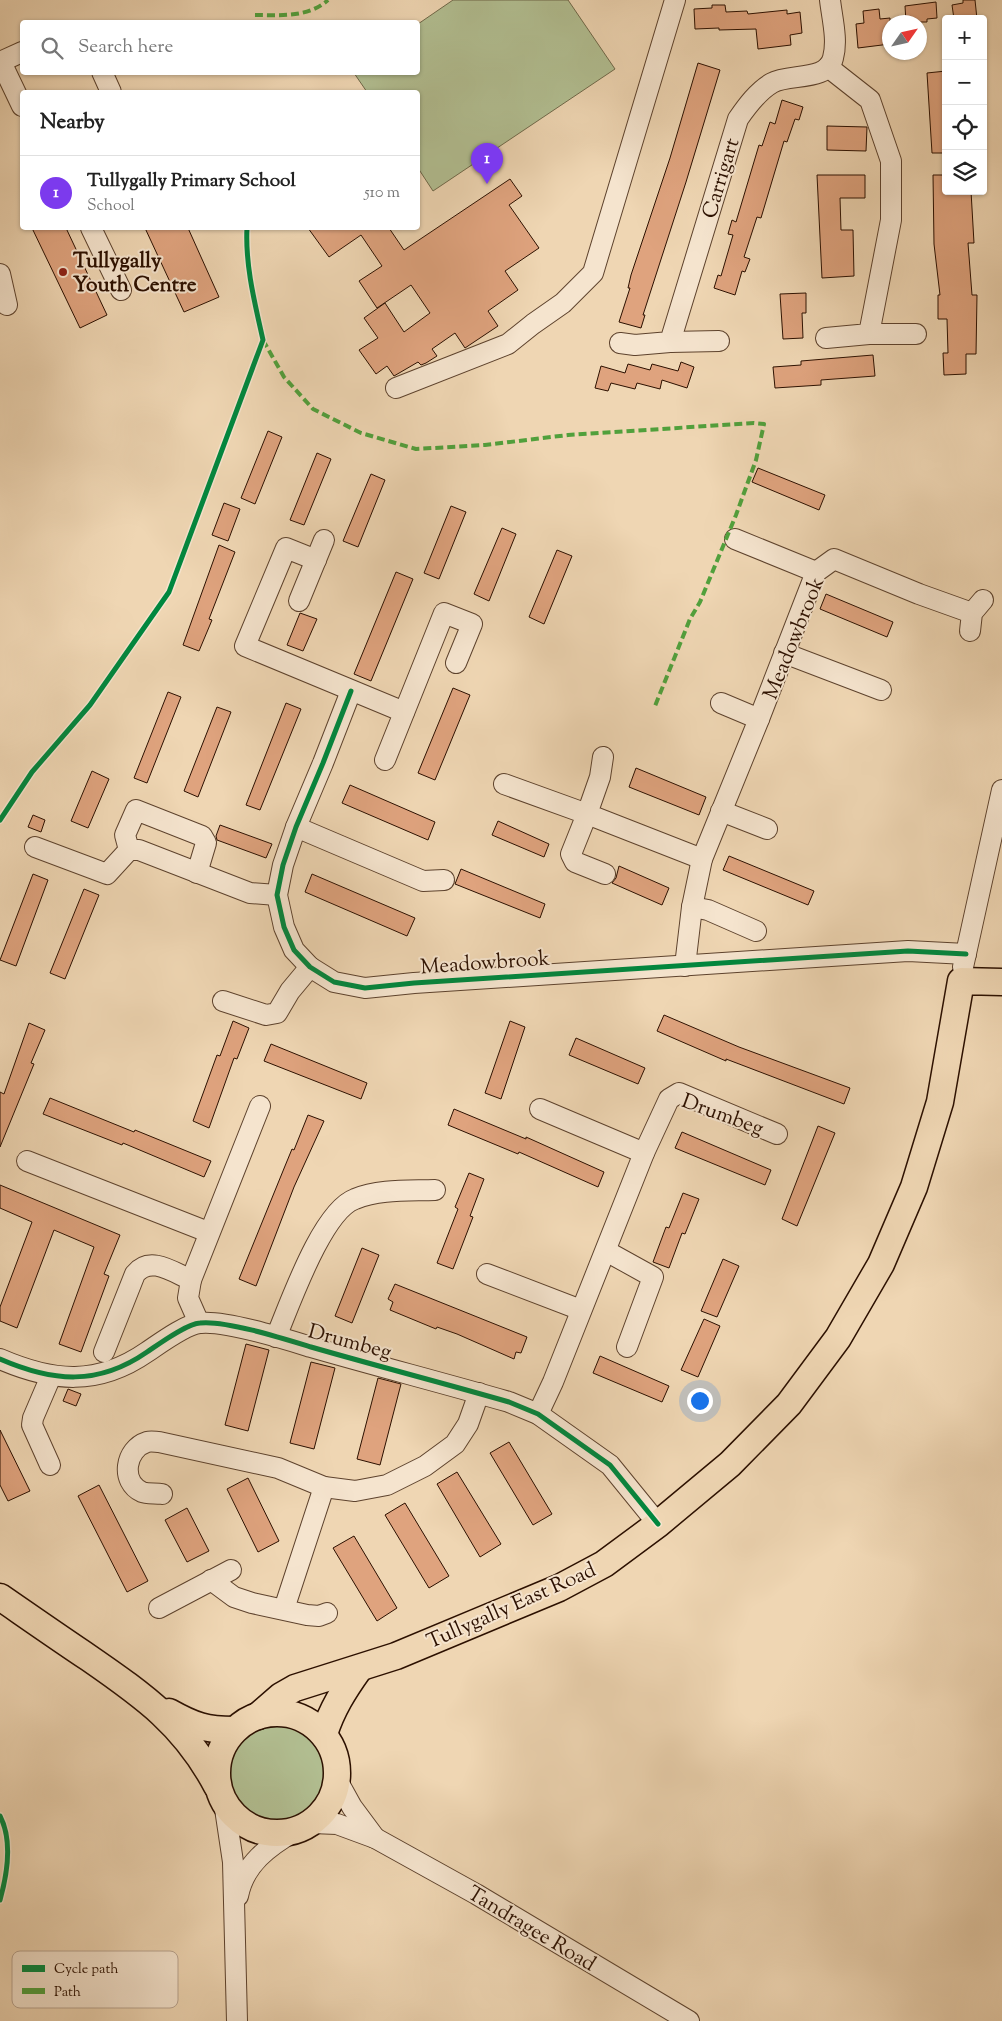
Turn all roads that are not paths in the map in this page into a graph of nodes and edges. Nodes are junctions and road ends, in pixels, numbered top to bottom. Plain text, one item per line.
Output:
1 (675, 0) edge
2 (830, 0) edge
3 (20, 53) edge
4 (0, 62) edge
5 (828, 67) junction
6 (103, 75) edge
7 (110, 90) edge
8 (20, 102) edge
9 (92, 230) edge
10 (0, 274) edge
11 (121, 290) dead end
12 (7, 305) dead end
13 (869, 334) junction
14 (916, 334) dead end
15 (826, 338) dead end
16 (719, 341) dead end
17 (670, 342) junction
18 (620, 343) dead end
19 (396, 388) dead end
20 (735, 539) dead end
21 (324, 540) dead end
22 (316, 560) junction
23 (816, 572) junction
24 (299, 601) dead end
25 (975, 614) dead end
26 (784, 653) junction
27 (456, 663) dead end
28 (881, 690) dead end
29 (352, 691) junction
30 (722, 703) dead end
31 (404, 712) junction
32 (759, 719) junction
33 (603, 757) dead end
34 (385, 760) dead end
35 (504, 784) dead end
36 (1002, 790) edge
37 (721, 811) junction
38 (587, 814) junction
39 (296, 827) junction
40 (767, 829) dead end
41 (35, 847) dead end
42 (128, 850) junction
43 (702, 859) junction
44 (197, 873) junction
45 (605, 874) dead end
46 (444, 880) dead end
47 (277, 895) junction
48 (692, 907) junction
49 (756, 931) dead end
50 (966, 954) junction
51 (685, 966) junction
52 (310, 967) junction
53 (961, 981) junction
54 (1002, 982) edge
55 (223, 1001) dead end
56 (260, 1106) dead end
57 (540, 1109) dead end
58 (777, 1134) dead end
59 (644, 1153) junction
60 (27, 1161) dead end
61 (435, 1190) dead end
62 (208, 1232) junction
63 (606, 1251) junction
64 (488, 1274) dead end
65 (191, 1280) junction
66 (581, 1310) junction
67 (199, 1323) junction
68 (276, 1337) junction
69 (627, 1347) dead end
70 (104, 1352) dead end
71 (0, 1359) edge
72 (51, 1376) junction
73 (479, 1393) junction
74 (538, 1414) junction
75 (50, 1465) dead end
76 (324, 1487) junction
77 (162, 1494) dead end
78 (658, 1524) junction
79 (231, 1570) dead end
80 (211, 1580) junction
81 (0, 1597) edge
82 (159, 1608) dead end
83 (284, 1609) junction
84 (326, 1613) dead end
85 (359, 1668) junction
86 (151, 1702) junction
87 (258, 1716) junction
88 (234, 1730) junction
89 (324, 1734) junction
90 (337, 1780) junction
91 (221, 1796) junction
92 (304, 1827) junction
93 (375, 1838) junction
94 (235, 1908) junction
95 (237, 2021) edge
96 (688, 2021) edge

1 - 19 street
2 - 5 street
3 - 4 street
4 - 8 street
5 - 13 street
5 - 17 street, Carrigart
6 - 7 street
9 - 11 street
10 - 12 street
13 - 14 street
13 - 15 street
16 - 17 street
17 - 18 street
20 - 23 street
21 - 22 street
22 - 24 street
22 - 29 street
23 - 25 street, Meadowbrook
23 - 26 street, Meadowbrook
26 - 28 street
26 - 32 street, Meadowbrook
27 - 31 street
29 - 31 street
29 - 39 street, Meadowbrook
30 - 32 street
31 - 34 street
32 - 37 street, Meadowbrook
33 - 38 street
35 - 38 street
36 - 50 street, Tullygally East Road
37 - 40 street
37 - 43 street, Meadowbrook
38 - 43 street
38 - 45 street
39 - 46 street
39 - 47 street, Meadowbrook
41 - 42 street
42 - 44 street
42 - 44 street
43 - 48 street, Meadowbrook
44 - 47 street
47 - 52 street, Meadowbrook
48 - 49 street
48 - 51 street, Meadowbrook
50 - 51 street, Meadowbrook
50 - 53 street, Tullygally East Road
51 - 52 street, Meadowbrook
52 - 55 street
53 - 54 main road
53 - 78 main road, Tullygally East Road
56 - 62 street
57 - 59 street
58 - 59 street, Drumbeg
59 - 63 street, Drumbeg
60 - 62 street
61 - 68 street, Drumbeg
62 - 65 street
63 - 66 street, Drumbeg
63 - 69 street
64 - 66 street
65 - 67 street
65 - 70 street
66 - 74 street, Drumbeg
67 - 68 street, Drumbeg
67 - 72 street, Drumbeg
68 - 73 street, Drumbeg
71 - 72 street, Drumbeg
72 - 75 street
73 - 74 street, Drumbeg
73 - 76 street
74 - 78 street, Drumbeg
76 - 77 street
76 - 83 street
78 - 85 main road, Tullygally East Road
79 - 80 street
80 - 82 street
80 - 83 street
81 - 86 main road
83 - 84 street
85 - 87 main road, Tullygally East Road
85 - 89 main road
86 - 88 main road
86 - 91 main road
87 - 88 main road
87 - 89 main road
88 - 91 main road
89 - 90 main road
90 - 92 main road
90 - 93 street, Tandragee Road
91 - 92 main road
91 - 94 street
92 - 93 street, Tandragee Road
92 - 94 street
93 - 96 street, Tandragee Road
94 - 95 street

